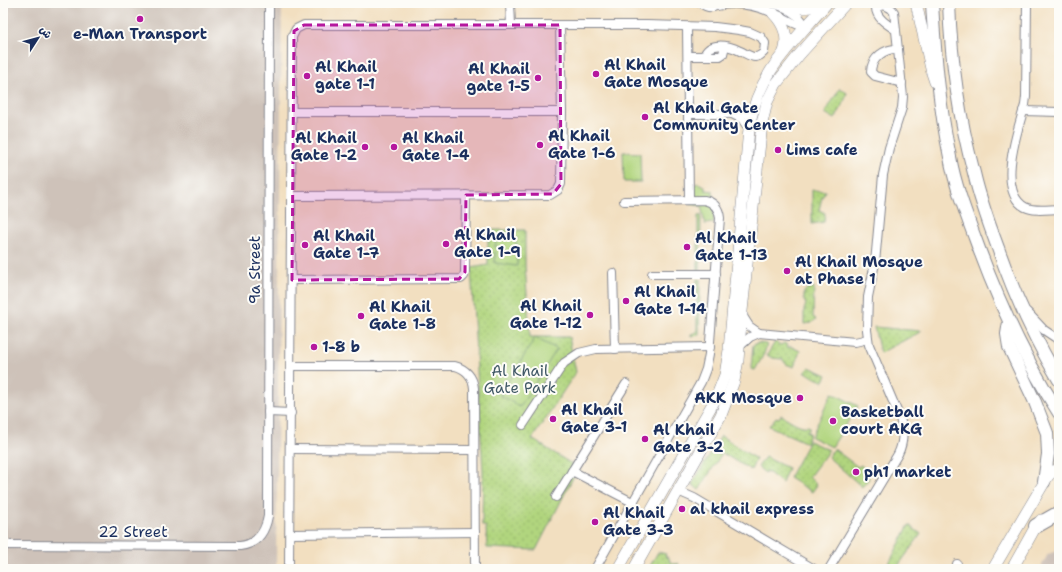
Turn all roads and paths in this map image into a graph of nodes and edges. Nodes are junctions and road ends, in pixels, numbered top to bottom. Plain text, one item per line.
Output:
1 (269, 3) edge
2 (510, 3) edge
3 (700, 3) edge
4 (822, 3) edge
5 (827, 3) edge
6 (838, 3) edge
7 (846, 3) edge
8 (916, 3) edge
9 (932, 3) edge
10 (949, 3) edge
11 (1027, 3) edge
12 (719, 5) edge
13 (776, 7) edge
14 (560, 24) junction
15 (511, 25) junction
16 (687, 27) junction
17 (807, 27) junction
18 (896, 30) dead end
19 (898, 49) junction
20 (784, 52) junction
21 (688, 56) junction
22 (902, 82) junction
23 (776, 84) junction
24 (939, 92) junction
25 (292, 112) junction
26 (562, 112) junction
27 (1023, 112) junction
28 (1059, 112) edge
29 (689, 114) junction
30 (731, 114) junction
31 (751, 114) junction
32 (749, 128) junction
33 (760, 142) junction
34 (466, 195) junction
35 (292, 196) junction
36 (689, 200) junction
37 (624, 201) dead end
38 (1059, 209) edge
39 (613, 273) dead end
40 (652, 274) dead end
41 (716, 274) junction
42 (292, 280) junction
43 (1018, 302) junction
44 (742, 315) junction
45 (1009, 322) junction
46 (759, 333) junction
47 (868, 339) junction
48 (1059, 340) edge
49 (710, 347) junction
50 (739, 347) junction
51 (615, 349) junction
52 (291, 366) junction
53 (1059, 380) edge
54 (626, 384) dead end
55 (268, 412) junction
56 (291, 413) junction
57 (1059, 413) edge
58 (523, 425) dead end
59 (291, 449) junction
60 (474, 450) junction
61 (684, 455) junction
62 (572, 470) junction
63 (1059, 470) edge
64 (1044, 482) junction
65 (681, 487) junction
66 (556, 498) dead end
67 (634, 503) junction
68 (1059, 507) edge
69 (1059, 513) edge
70 (1036, 526) junction
71 (475, 532) junction
72 (290, 534) junction
73 (260, 536) joint
74 (3, 545) edge
75 (289, 569) edge
76 (475, 569) edge
77 (595, 569) edge
78 (618, 569) edge
79 (634, 569) edge
80 (814, 569) edge
81 (829, 569) edge
82 (993, 569) edge
83 (1012, 569) edge

1 - 55 street, 9a Street
2 - 15 street
3 - 12 street
4 - 13 street
5 - 17 street
6 - 17 street
7 - 23 street
8 - 24 street
9 - 24 main road
10 - 43 main road
11 - 27 street
12 - 13 street
13 - 17 street
13 - 20 street
14 - 15 street
14 - 16 street
14 - 26 street
15 - 25 street
16 - 21 street
16 - 21 street
17 - 20 street
17 - 23 street
18 - 19 street
19 - 22 street
19 - 22 street
20 - 31 street
21 - 29 street
22 - 47 street
23 - 33 street
24 - 45 main road
25 - 26 street
25 - 35 street
26 - 34 street
27 - 28 street
27 - 38 street
29 - 30 street
29 - 36 street
30 - 31 street
30 - 32 street
31 - 32 street
31 - 33 street
32 - 61 street
33 - 44 street
34 - 35 street
34 - 42 street
35 - 42 street
36 - 37 street
36 - 41 street
39 - 51 street
40 - 41 street
41 - 49 street
42 - 52 street
43 - 48 street
43 - 53 main road
44 - 46 street
44 - 50 street
45 - 57 main road
45 - 64 main road
46 - 47 street
46 - 50 street
47 - 81 street
49 - 51 street
49 - 67 street
50 - 65 street
51 - 58 street
52 - 56 street
52 - 60 street
54 - 62 street
55 - 56 street
55 - 73 street, 9a Street
56 - 59 street
59 - 60 street
59 - 72 street
60 - 71 street
61 - 65 street
61 - 78 street
62 - 66 street
62 - 67 street
63 - 64 street
64 - 82 street
65 - 79 street
65 - 80 street
67 - 77 street
68 - 70 street
69 - 70 highway
70 - 83 street
71 - 72 street
71 - 76 street
72 - 75 street
73 - 74 street, 22 Street

